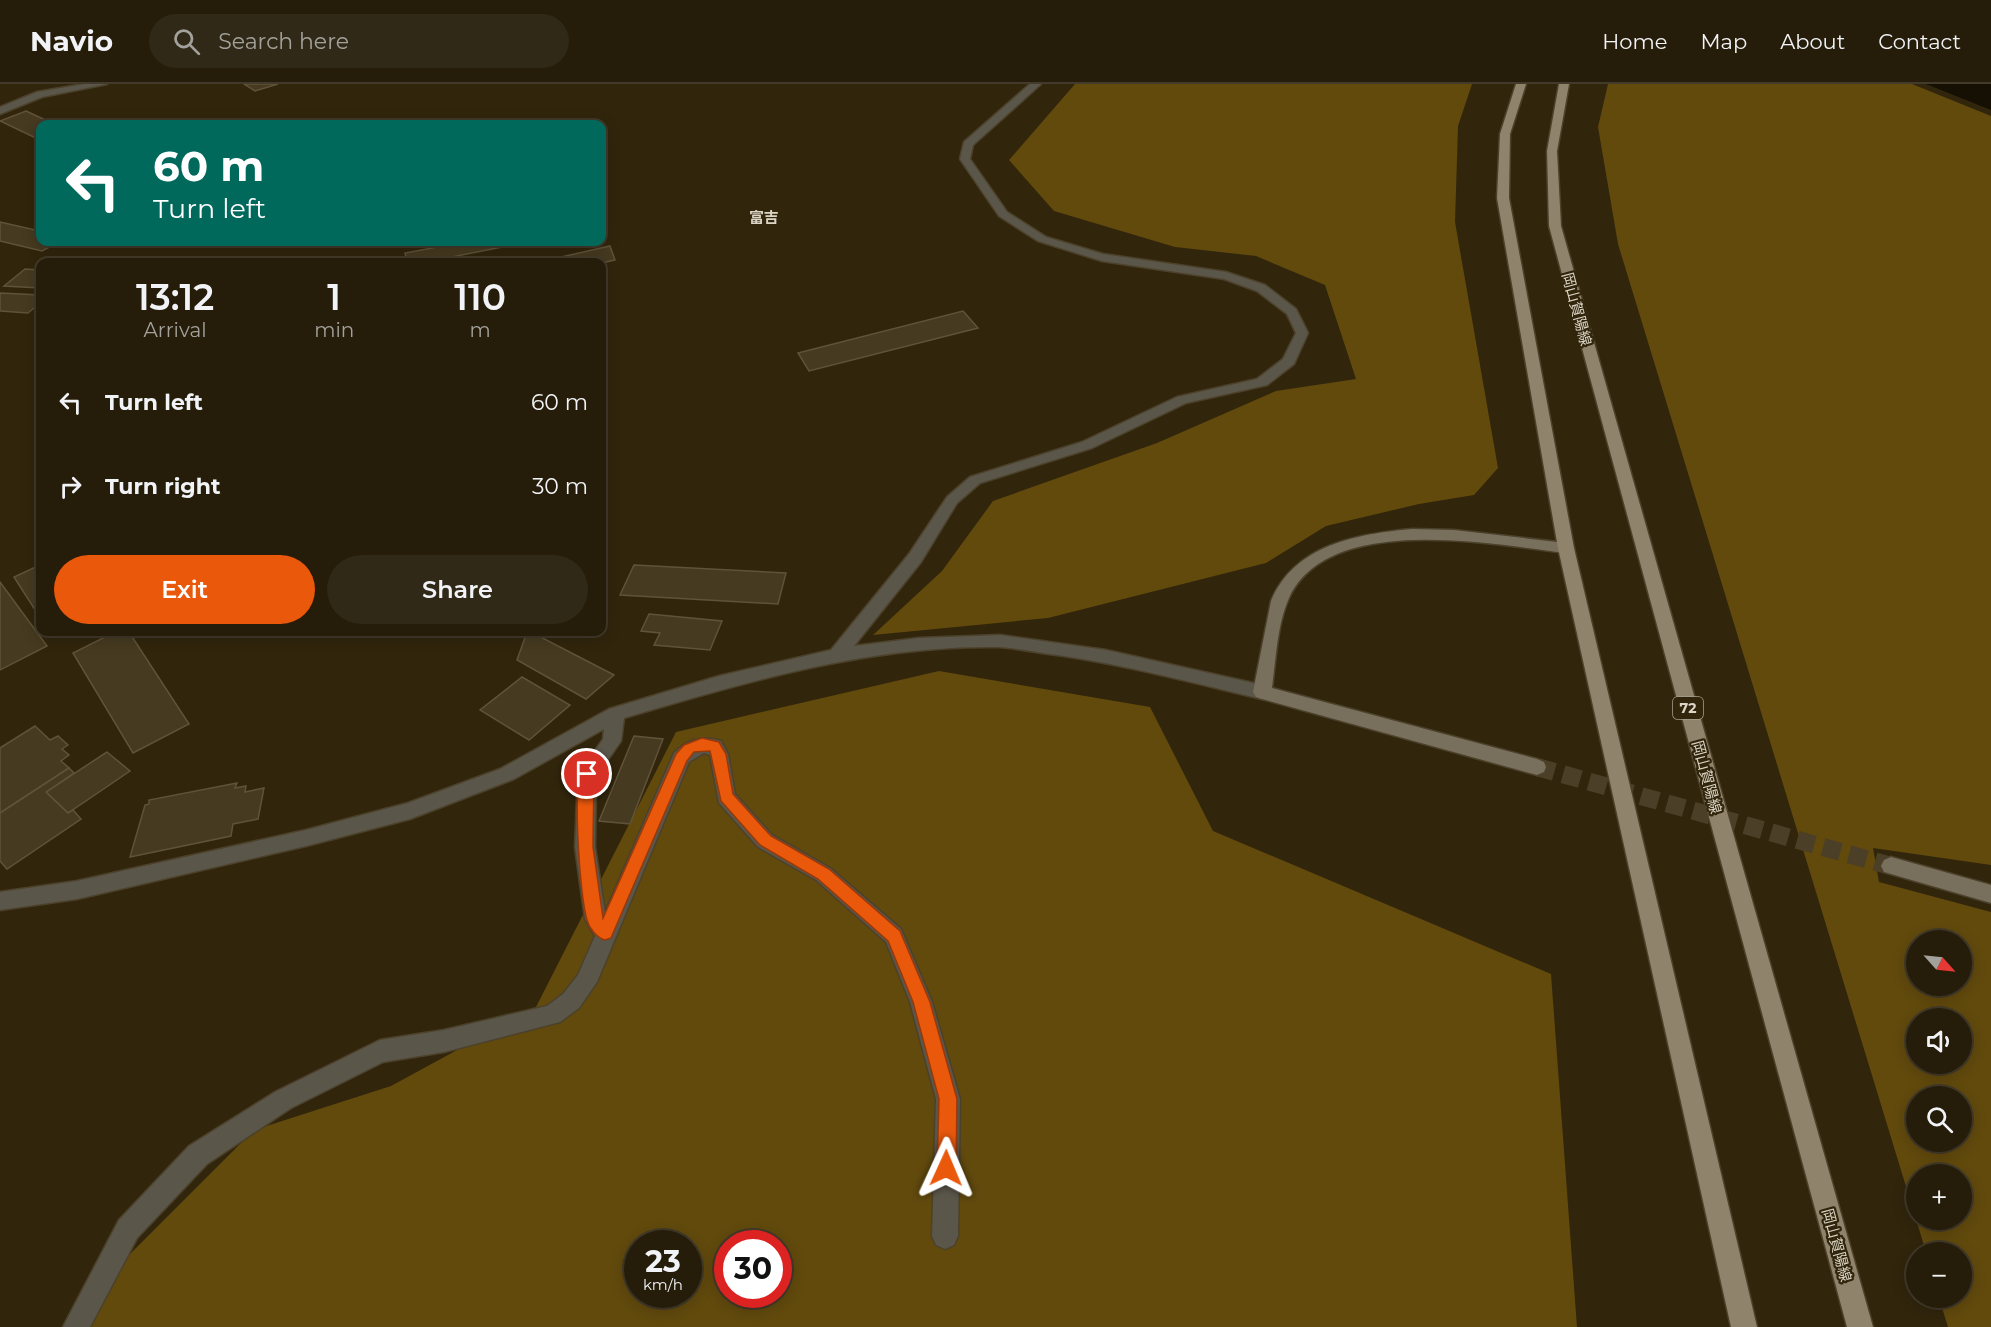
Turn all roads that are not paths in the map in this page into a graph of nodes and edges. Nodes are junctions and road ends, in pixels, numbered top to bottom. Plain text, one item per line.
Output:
1 (102, 84) edge
2 (1036, 84) edge
3 (1521, 84) edge
4 (1564, 84) edge
5 (0, 111) edge
6 (1566, 548) junction
7 (837, 655) junction
8 (1262, 692) junction
9 (615, 714) junction
10 (1537, 767) tunnel mouth
11 (1891, 866) tunnel mouth
12 (1991, 894) edge
13 (0, 901) edge
14 (605, 933) junction
15 (945, 1236) dead end
16 (76, 1327) edge
17 (1744, 1327) edge
18 (1860, 1327) edge

1 - 5 street
2 - 7 street
3 - 6 main road
4 - 18 main road, 岡山賀陽線 / 72
6 - 8 street
6 - 17 main road
7 - 8 street
7 - 9 street
8 - 10 street
9 - 13 street
9 - 14 street
11 - 12 street
14 - 15 street
14 - 16 street

